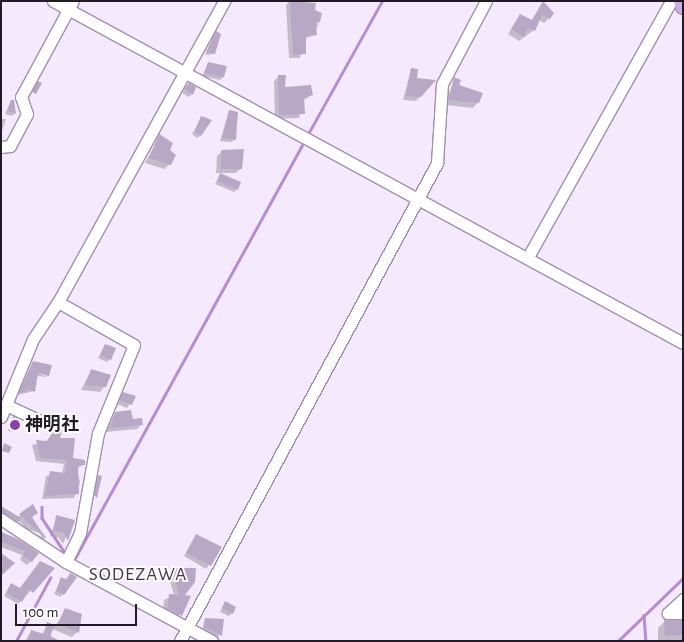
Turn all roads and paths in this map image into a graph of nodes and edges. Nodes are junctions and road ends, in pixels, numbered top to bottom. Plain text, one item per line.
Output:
1 (54, 1) edge
2 (224, 1) edge
3 (486, 1) edge
4 (671, 1) edge
5 (681, 1) edge
6 (71, 6) edge
7 (683, 8) edge
8 (185, 73) junction
9 (1, 147) edge
10 (417, 197) junction
11 (528, 258) junction
12 (58, 302) junction
13 (683, 343) edge
14 (6, 405) junction
15 (1, 417) edge
16 (49, 425) dead end
17 (1, 519) edge
18 (66, 562) junction
19 (683, 599) edge
20 (683, 613) edge
21 (187, 628) junction
22 (180, 641) edge
23 (212, 641) edge

1 - 6 street
2 - 8 street
3 - 10 street
4 - 11 street
5 - 7 main road
6 - 8 street
6 - 9 street
8 - 10 street
8 - 12 street
10 - 11 street
10 - 21 street
11 - 13 street
12 - 14 street
12 - 18 street
14 - 15 street
14 - 16 street
17 - 18 street
18 - 21 street
19 - 20 street
21 - 22 street
21 - 23 street

